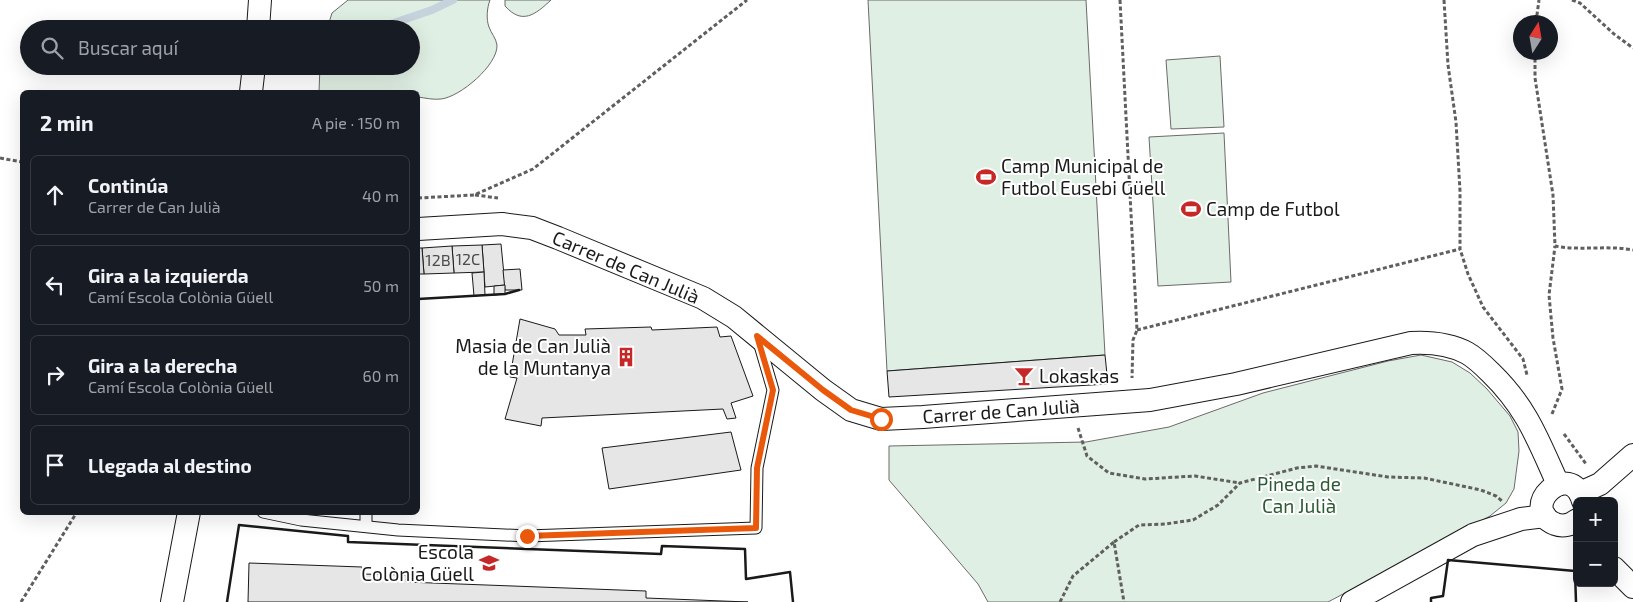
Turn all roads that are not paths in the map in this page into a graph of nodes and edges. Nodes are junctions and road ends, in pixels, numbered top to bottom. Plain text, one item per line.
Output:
1 (260, 0) edge
2 (259, 20) edge
3 (253, 75) edge
4 (251, 90) edge
5 (420, 229) edge
6 (757, 336) junction
7 (1633, 455) edge
8 (1558, 484) junction
9 (1581, 497) edge
10 (188, 515) edge
11 (277, 515) edge
12 (366, 515) edge
13 (1545, 516) junction
14 (1573, 523) edge
15 (366, 525) junction
16 (1618, 572) edge
17 (1633, 587) edge
18 (172, 602) edge
19 (1352, 602) edge

1 - 2 street
3 - 4 street
5 - 6 street, Carrer de Can Julià
6 - 8 street, Carrer de Can Julià
6 - 15 lane
7 - 9 street
8 - 9 street
8 - 13 street
10 - 18 street
11 - 15 lane
12 - 15 lane
13 - 14 street
13 - 19 street
16 - 17 street

